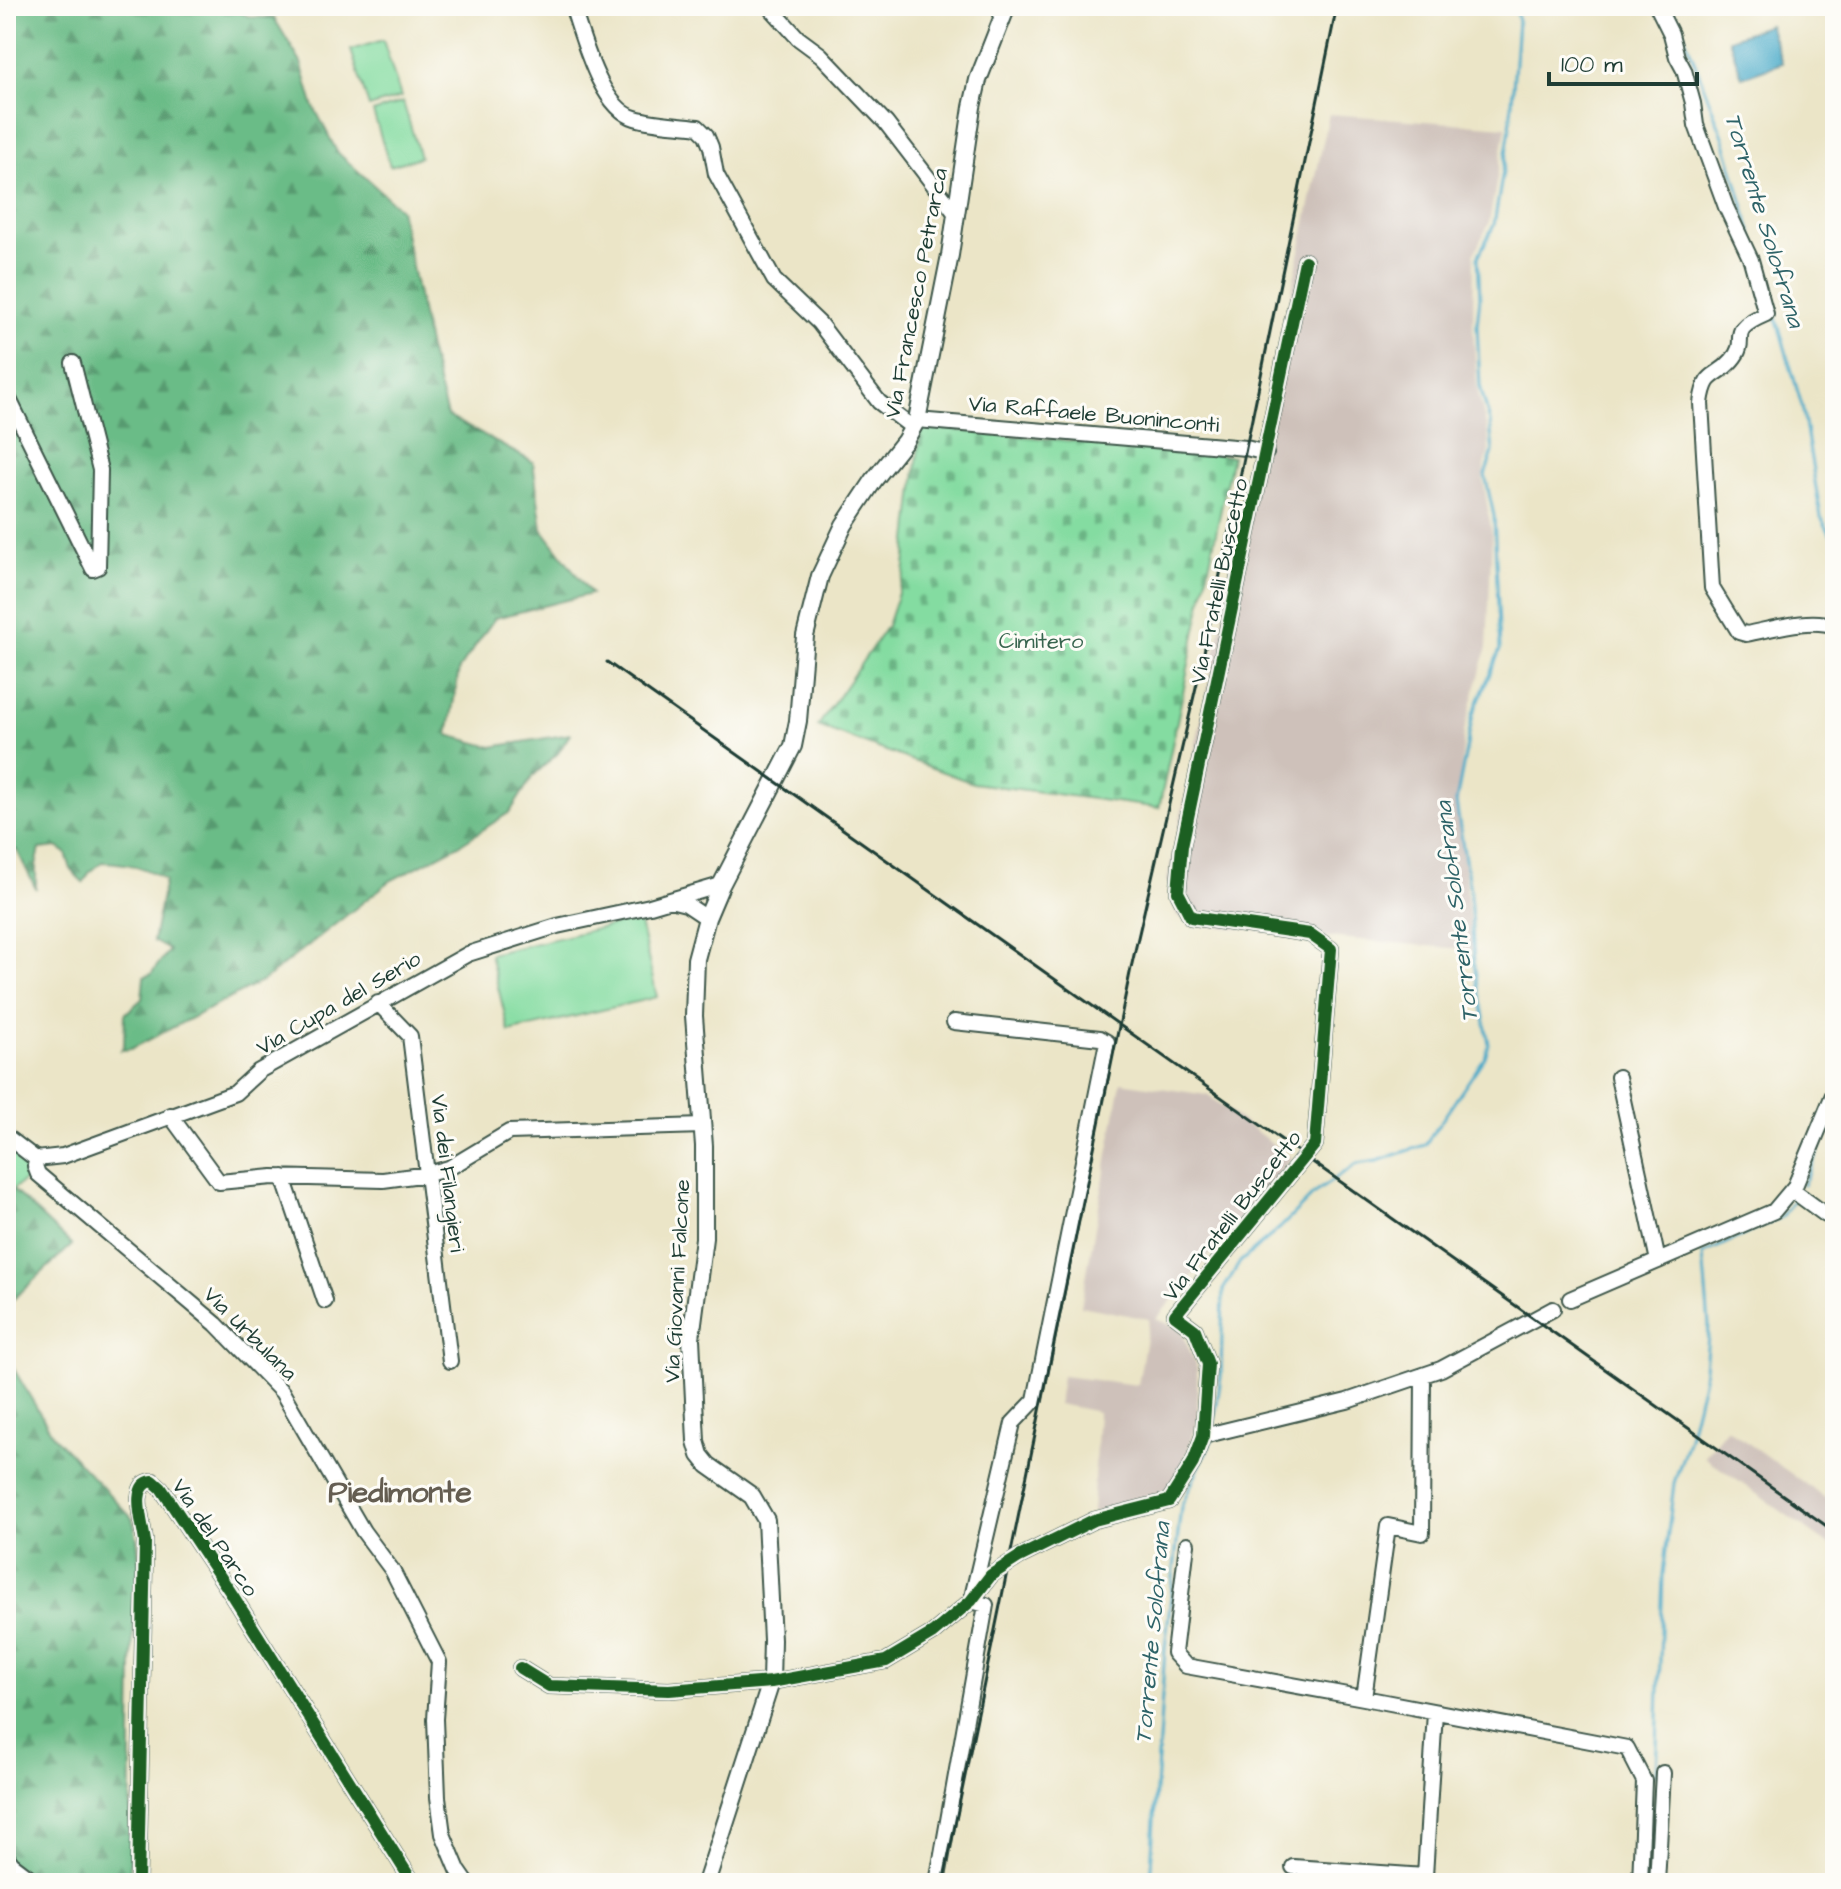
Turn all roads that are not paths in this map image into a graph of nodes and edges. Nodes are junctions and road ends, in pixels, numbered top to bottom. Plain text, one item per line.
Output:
1 (572, 6) edge
2 (769, 6) edge
3 (1007, 6) edge
4 (1657, 6) edge
5 (956, 214) junction
6 (1305, 261) dead end
7 (73, 363) dead end
8 (6, 393) edge
9 (915, 424) junction
10 (1266, 453) junction
11 (1835, 626) edge
12 (721, 885) junction
13 (670, 900) junction
14 (707, 918) junction
15 (378, 1003) junction
16 (954, 1022) dead end
17 (1618, 1077) dead end
18 (1835, 1090) edge
19 (170, 1115) junction
20 (703, 1126) junction
21 (6, 1136) edge
22 (36, 1159) junction
23 (428, 1174) junction
24 (283, 1177) junction
25 (1796, 1193) junction
26 (1835, 1213) edge
27 (1658, 1261) junction
28 (1570, 1299) dead end
29 (325, 1301) dead end
30 (1553, 1309) dead end
31 (450, 1361) dead end
32 (1423, 1375) junction
33 (1210, 1435) junction
34 (1187, 1544) dead end
35 (971, 1601) junction
36 (520, 1668) dead end
37 (771, 1682) junction
38 (1364, 1698) junction
39 (1435, 1712) junction
40 (1663, 1773) dead end
41 (6, 1856) edge
42 (1293, 1867) dead end
43 (37, 1883) edge
44 (138, 1883) edge
45 (413, 1883) edge
46 (467, 1883) edge
47 (706, 1883) edge
48 (937, 1883) edge
49 (1640, 1883) edge
50 (1657, 1883) edge

1 - 9 street
2 - 5 street
3 - 5 main road, Via Francesco Petrarca
4 - 11 street
5 - 9 main road, Via Francesco Petrarca
6 - 10 street, Via Fratelli Buscetto
7 - 8 street
9 - 10 street, Via Raffaele Buoninconti
9 - 12 main road, Via Francesco Petrarca
10 - 33 street, Via Fratelli Buscetto
12 - 13 street, Via Cupa del Serio
12 - 14 main road, Via Giovanni Falcone
13 - 14 street
13 - 15 street, Via Cupa del Serio
14 - 20 main road, Via Giovanni Falcone
15 - 19 street, Via Cupa del Serio
15 - 23 street, Via dei Filangieri
16 - 35 street
17 - 27 street
18 - 25 street
19 - 22 street, Via Cupa del Serio
19 - 24 street
20 - 23 street
20 - 37 main road, Via Giovanni Falcone
21 - 22 street, Via Urbulana
22 - 46 street, Via Urbulana
23 - 24 street
23 - 31 street, Via dei Filangieri
24 - 29 street
25 - 26 street
25 - 27 street
27 - 28 street
30 - 32 street
32 - 33 street
32 - 38 street
33 - 35 street, Via Fratelli Buscetto
34 - 38 street
35 - 37 street, Via Fratelli Buscetto
35 - 48 street
36 - 37 street, Via Fratelli Buscetto
37 - 47 main road, Via Giovanni Falcone
38 - 39 street
39 - 42 street
39 - 49 street
40 - 50 street
41 - 43 street
44 - 45 street, Via del Parco

